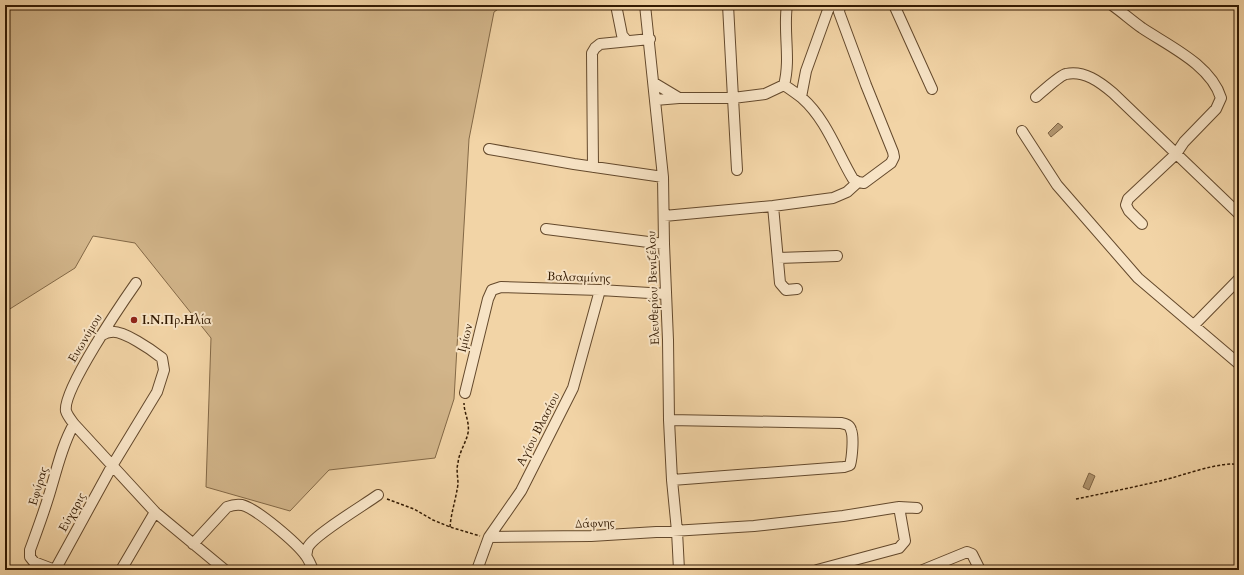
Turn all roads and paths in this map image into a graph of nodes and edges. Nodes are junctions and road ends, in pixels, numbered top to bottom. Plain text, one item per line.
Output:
1 (616, 5) edge
2 (645, 5) edge
3 (728, 5) edge
4 (787, 5) edge
5 (832, 5) edge
6 (840, 5) edge
7 (894, 5) edge
8 (1112, 5) edge
9 (650, 39) junction
10 (626, 41) junction
11 (654, 83) junction
12 (784, 85) junction
13 (932, 89) dead end
14 (801, 97) junction
15 (1036, 97) dead end
16 (679, 98) junction
17 (734, 98) junction
18 (655, 100) junction
19 (1022, 131) dead end
20 (489, 150) dead end
21 (1176, 154) junction
22 (593, 166) junction
23 (737, 170) dead end
24 (663, 177) junction
25 (858, 182) junction
26 (773, 206) junction
27 (1239, 214) edge
28 (664, 216) junction
29 (1142, 224) dead end
30 (546, 229) dead end
31 (664, 244) junction
32 (837, 256) dead end
33 (778, 258) junction
34 (1239, 279) edge
35 (136, 283) dead end
36 (797, 289) dead end
37 (492, 290) joint
38 (600, 290) junction
39 (666, 294) junction
40 (1194, 325) junction
41 (102, 335) junction
42 (1239, 364) edge
43 (465, 393) joint
44 (669, 420) junction
45 (74, 424) junction
46 (1239, 465) edge
47 (112, 466) junction
48 (672, 480) junction
49 (378, 495) joint
50 (1076, 500) dead end
51 (899, 507) junction
52 (917, 508) dead end
53 (155, 512) junction
54 (450, 527) junction
55 (677, 531) junction
56 (489, 537) junction
57 (193, 544) junction
58 (306, 556) junction
59 (55, 570) edge
60 (121, 570) edge
61 (225, 570) edge
62 (313, 570) edge
63 (477, 570) edge
64 (679, 570) edge
65 (817, 570) edge
66 (923, 570) edge
67 (980, 570) edge

1 - 10 street
2 - 9 street, Ελευθερίου Βενιζέλου
3 - 17 street
4 - 12 street
5 - 14 street
6 - 25 street
7 - 13 street
8 - 21 street
9 - 10 street
9 - 11 street, Ελευθερίου Βενιζέλου
10 - 22 street
11 - 16 street
11 - 18 street, Ελευθερίου Βενιζέλου
12 - 14 street
12 - 17 street
14 - 25 street
15 - 21 street
16 - 17 street
16 - 18 street
17 - 23 street
18 - 24 street, Ελευθερίου Βενιζέλου
19 - 40 street
20 - 22 street
21 - 27 street
21 - 29 street
22 - 24 street
24 - 28 street, Ελευθερίου Βενιζέλου
25 - 26 street
26 - 28 street
26 - 33 street
28 - 31 street, Ελευθερίου Βενιζέλου
30 - 31 street
31 - 39 street, Ελευθερίου Βενιζέλου
32 - 33 street
33 - 36 street
34 - 40 street
35 - 41 street, Ευωνύμου
37 - 38 street, Βαλσαμίνης
37 - 43 street, Ιμίων
38 - 39 street, Βαλσαμίνης
38 - 56 street, Αγίου Βλασίου
39 - 44 street, Ελευθερίου Βενιζέλου
40 - 42 street
41 - 45 street, Ευωνύμου
41 - 47 street, Εύχαρις
43 - 54 path
44 - 48 street, Ελευθερίου Βενιζέλου
44 - 48 street
45 - 47 street
45 - 59 street, Εφύρας
46 - 50 path
47 - 53 street
47 - 59 street, Εύχαρις
48 - 55 street, Ελευθερίου Βενιζέλου
49 - 54 path
49 - 58 street
51 - 52 street, Δάφνης
51 - 55 street, Δάφνης
51 - 65 street
53 - 57 street
53 - 60 street
54 - 56 path
55 - 56 street, Δάφνης
55 - 64 street, Ελευθερίου Βενιζέλου
56 - 63 street, Αγίου Βλασίου
57 - 58 street
57 - 61 street
58 - 62 street
66 - 67 street

